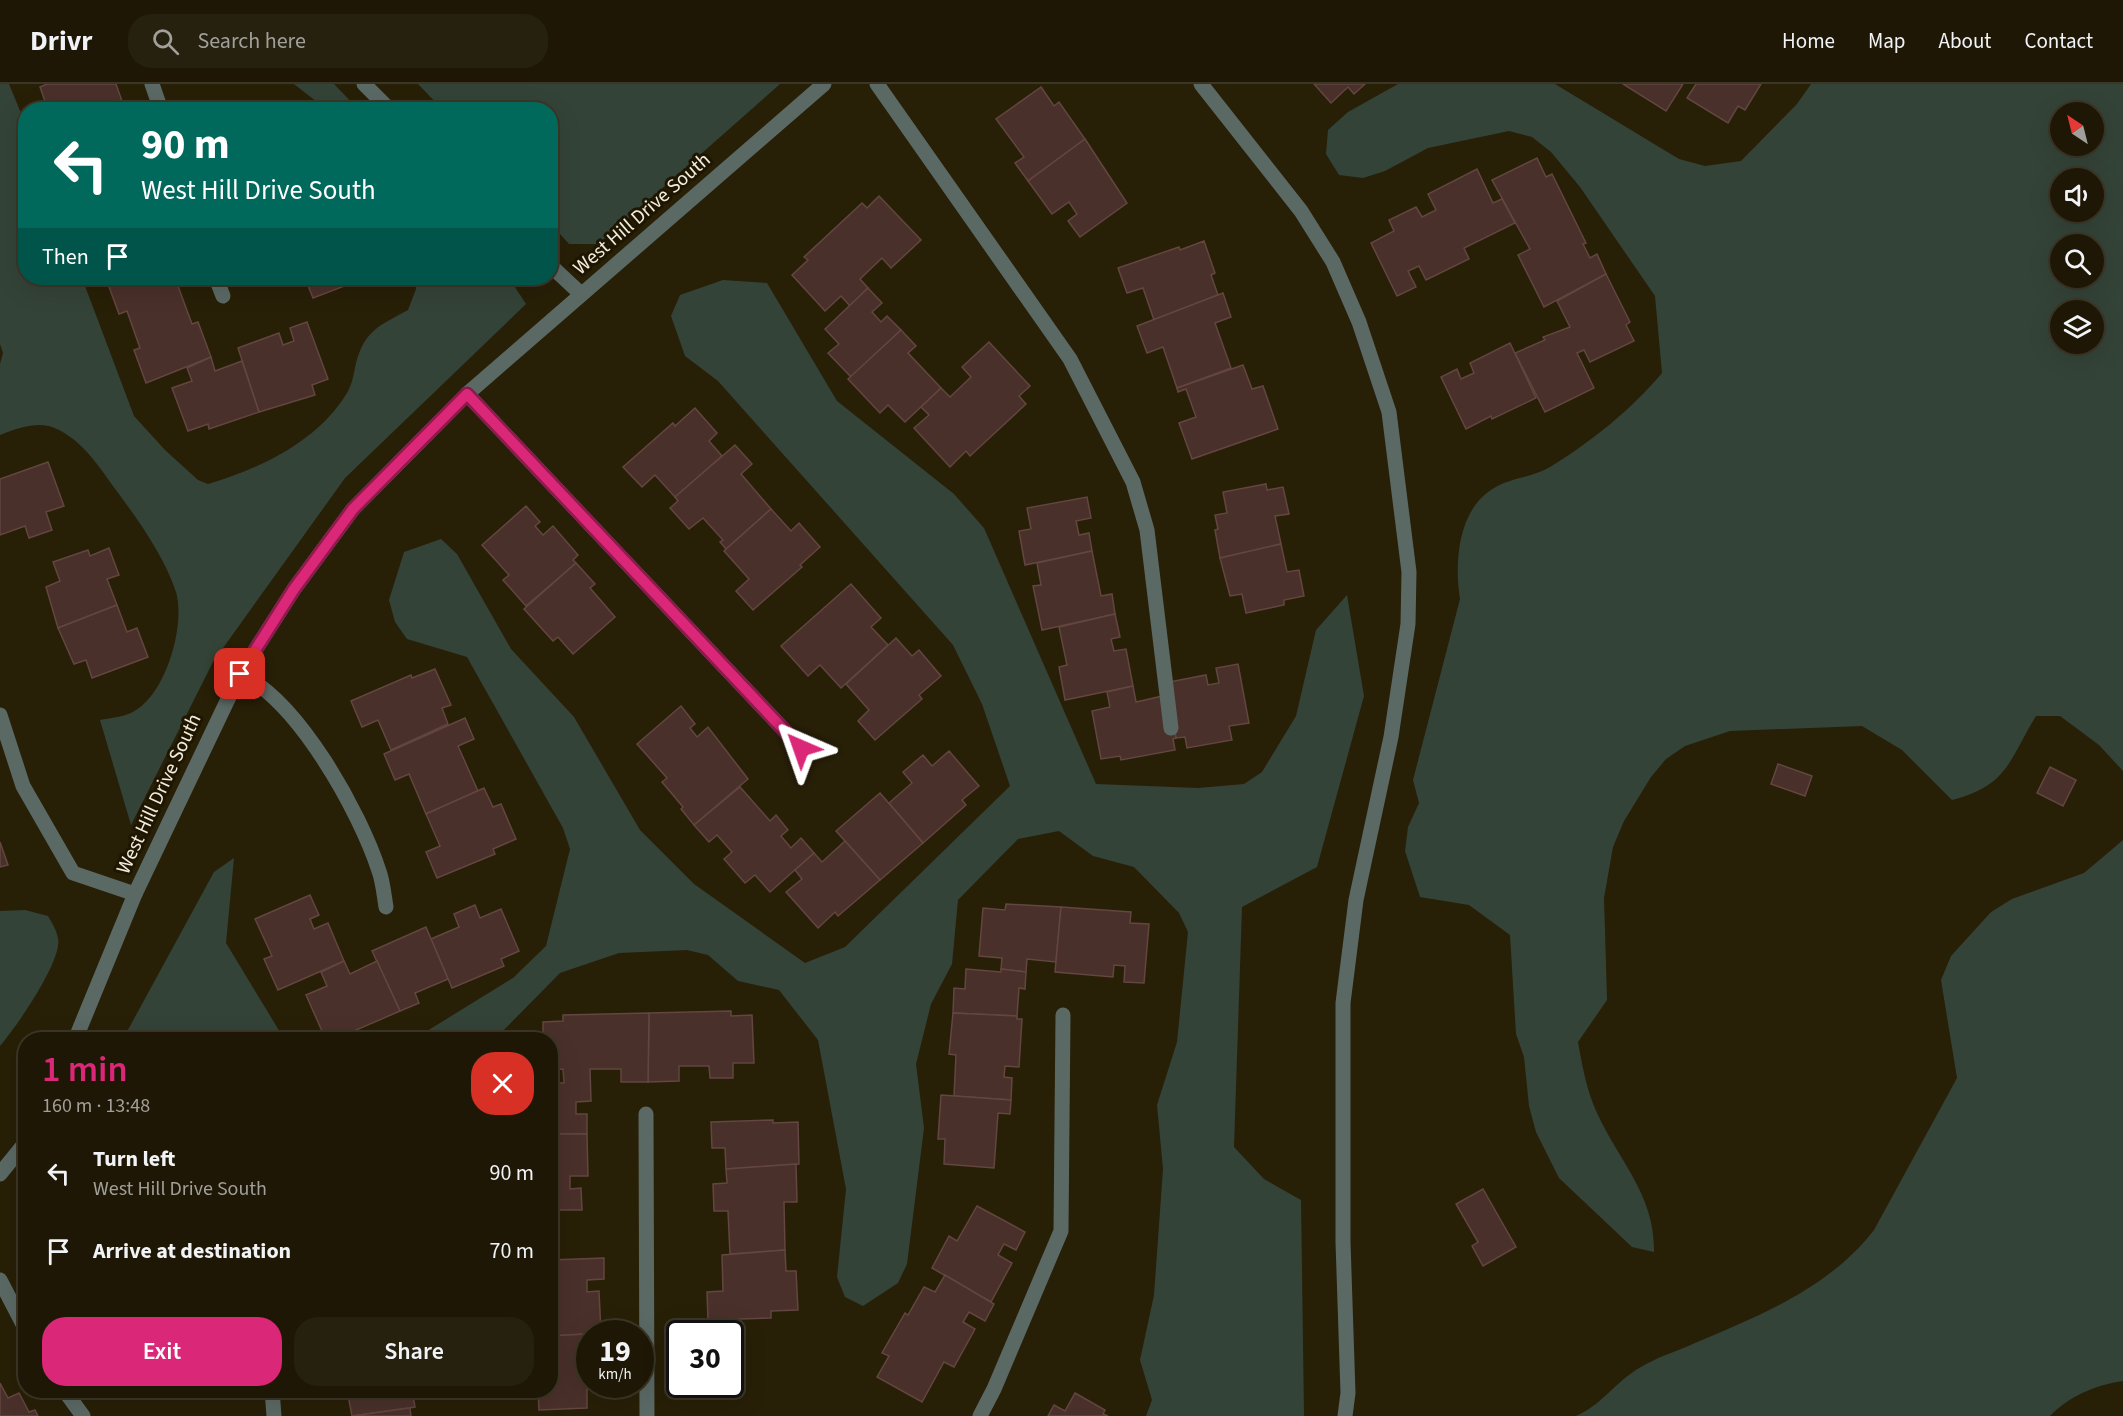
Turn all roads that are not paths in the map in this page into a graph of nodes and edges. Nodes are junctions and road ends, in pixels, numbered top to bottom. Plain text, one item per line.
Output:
1 (152, 84) edge
2 (364, 84) edge
3 (824, 84) edge
4 (877, 84) edge
5 (1201, 84) edge
6 (158, 102) edge
7 (382, 102) edge
8 (558, 272) edge
9 (219, 285) edge
10 (581, 294) junction
11 (223, 296) dead end
12 (467, 394) junction
13 (240, 674) junction
14 (0, 715) edge
15 (1171, 728) dead end
16 (801, 748) dead end
17 (135, 894) junction
18 (386, 907) dead end
19 (1063, 1016) dead end
20 (78, 1032) edge
21 (646, 1114) dead end
22 (18, 1152) edge
23 (0, 1174) edge
24 (0, 1280) edge
25 (18, 1315) edge
26 (69, 1398) edge
27 (273, 1398) edge
28 (83, 1416) edge
29 (274, 1416) edge
30 (647, 1416) edge
31 (980, 1416) edge
32 (1345, 1416) edge

1 - 6 street
2 - 7 street
3 - 10 street, West Hill Drive South
4 - 15 street
5 - 32 street
8 - 10 street
9 - 11 street
10 - 12 street, West Hill Drive South
12 - 13 street, West Hill Drive South
12 - 16 street
13 - 17 street, West Hill Drive South
13 - 18 street
14 - 17 street
17 - 20 street, West Hill Drive South
19 - 31 street
21 - 30 street
22 - 23 street
24 - 25 street
26 - 28 street
27 - 29 street

